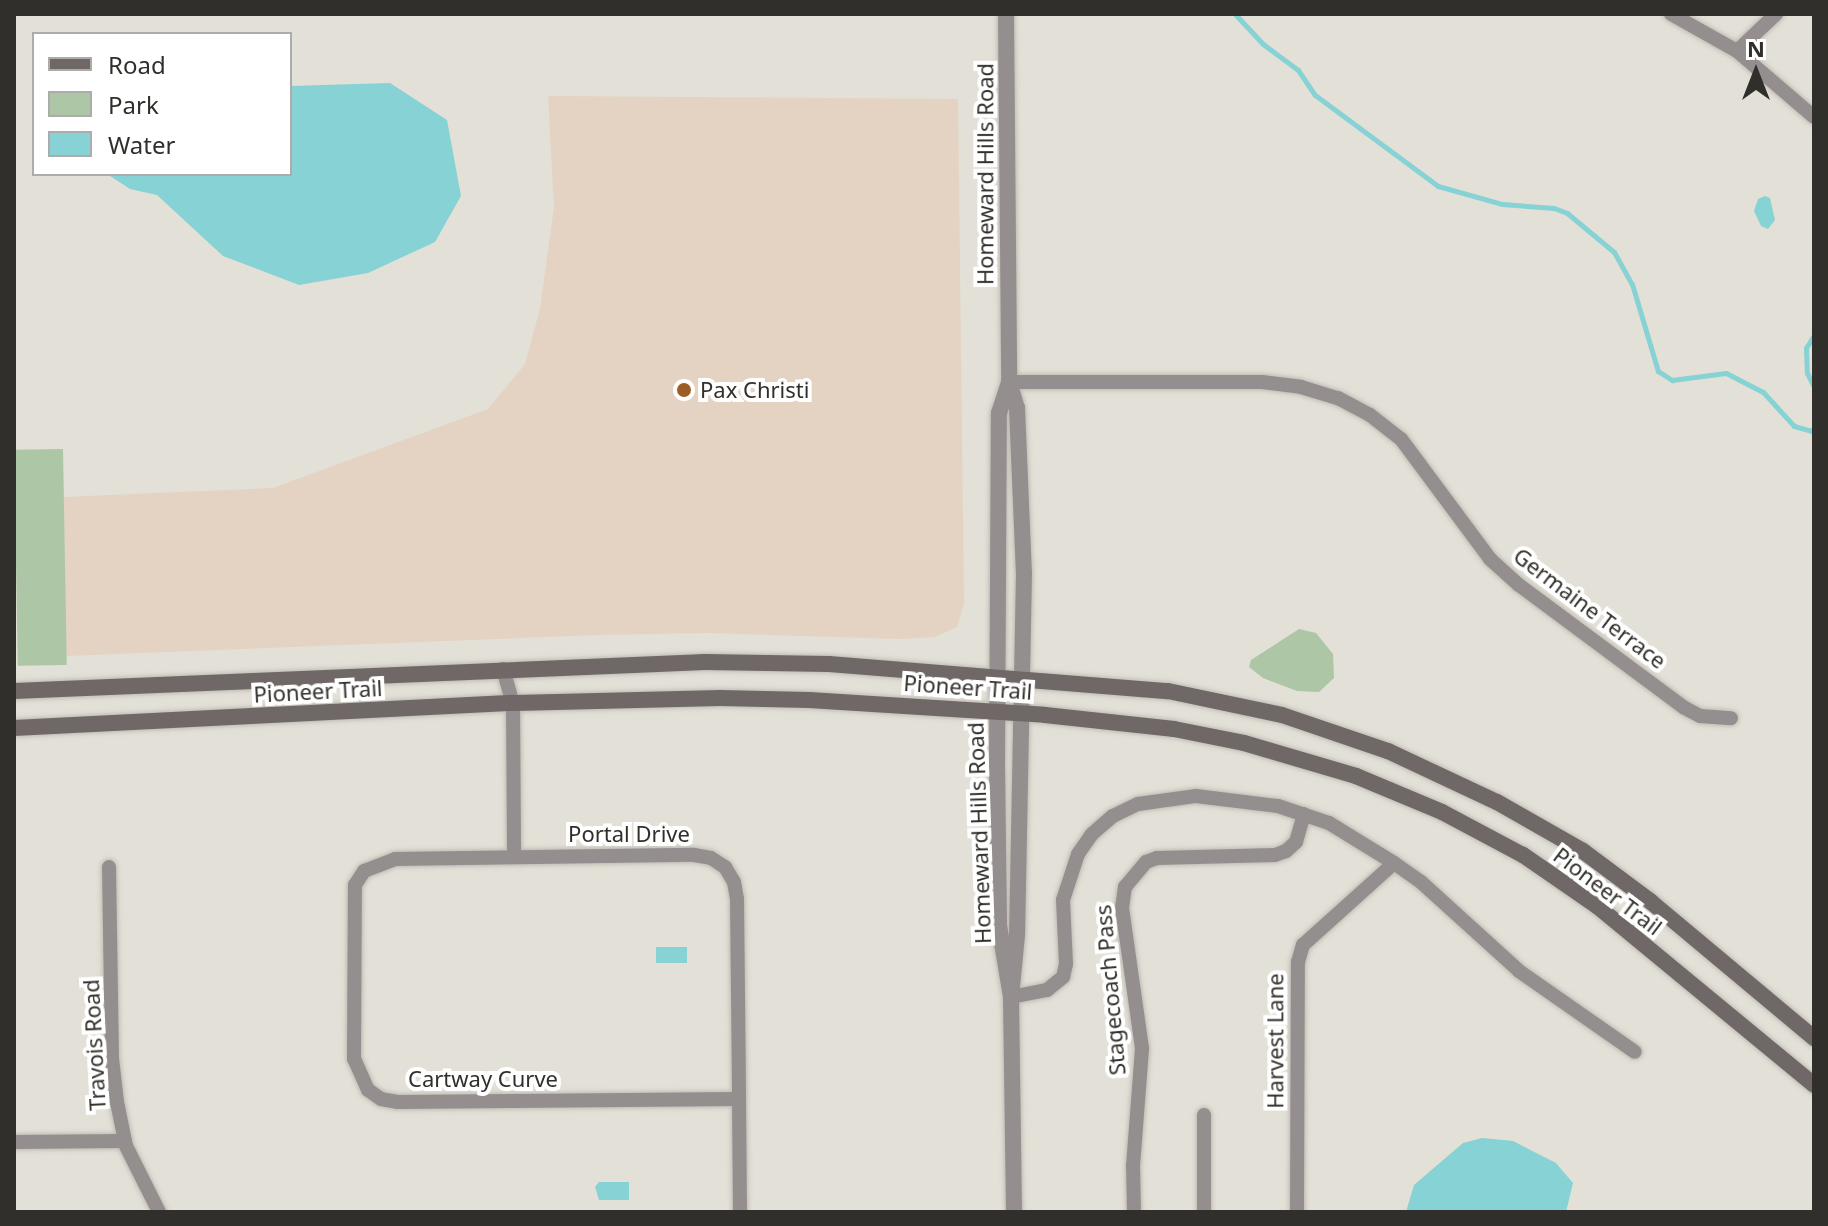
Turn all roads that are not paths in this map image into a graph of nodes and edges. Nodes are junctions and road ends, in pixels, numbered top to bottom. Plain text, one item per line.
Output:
1 (1006, 14) edge
2 (1671, 14) edge
3 (1776, 14) edge
4 (1737, 51) junction
5 (1814, 117) edge
6 (1009, 382) junction
7 (503, 669) junction
8 (998, 676) junction
9 (1023, 678) junction
10 (14, 691) edge
11 (513, 703) junction
12 (998, 711) junction
13 (1022, 713) junction
14 (1731, 718) dead end
15 (14, 728) edge
16 (1304, 814) junction
17 (514, 857) junction
18 (1394, 863) junction
19 (109, 867) dead end
20 (1011, 997) junction
21 (1814, 1038) edge
22 (1635, 1052) dead end
23 (1814, 1085) edge
24 (739, 1099) junction
25 (1204, 1115) dead end
26 (125, 1141) junction
27 (14, 1142) edge
28 (159, 1212) edge
29 (740, 1212) edge
30 (1014, 1212) edge
31 (1134, 1212) edge
32 (1204, 1212) edge
33 (1297, 1212) edge

1 - 6 street, Homeward Hills Road
2 - 4 street
3 - 4 street
4 - 5 street
6 - 8 street, Homeward Hills Road
6 - 9 street, Homeward Hills Road
6 - 14 street, Germaine Terrace
7 - 8 main road, Pioneer Trail
7 - 10 main road, Pioneer Trail
7 - 11 street
8 - 9 main road, Pioneer Trail
8 - 12 street, Homeward Hills Road
9 - 13 street, Homeward Hills Road
9 - 21 main road, Pioneer Trail
11 - 12 main road, Pioneer Trail
11 - 15 main road, Pioneer Trail
11 - 17 street
12 - 13 main road, Pioneer Trail
12 - 20 street, Homeward Hills Road
13 - 20 street, Homeward Hills Road
13 - 23 main road, Pioneer Trail
16 - 18 street
16 - 20 street
16 - 31 street, Stagecoach Pass
17 - 24 street, Portal Drive
17 - 24 street, Cartway Curve
18 - 22 street
18 - 33 street, Harvest Lane
19 - 26 street, Travois Road
20 - 30 street, Homeward Hills Road
24 - 29 street, Portal Drive
25 - 32 street
26 - 27 street
26 - 28 street, Travois Road

